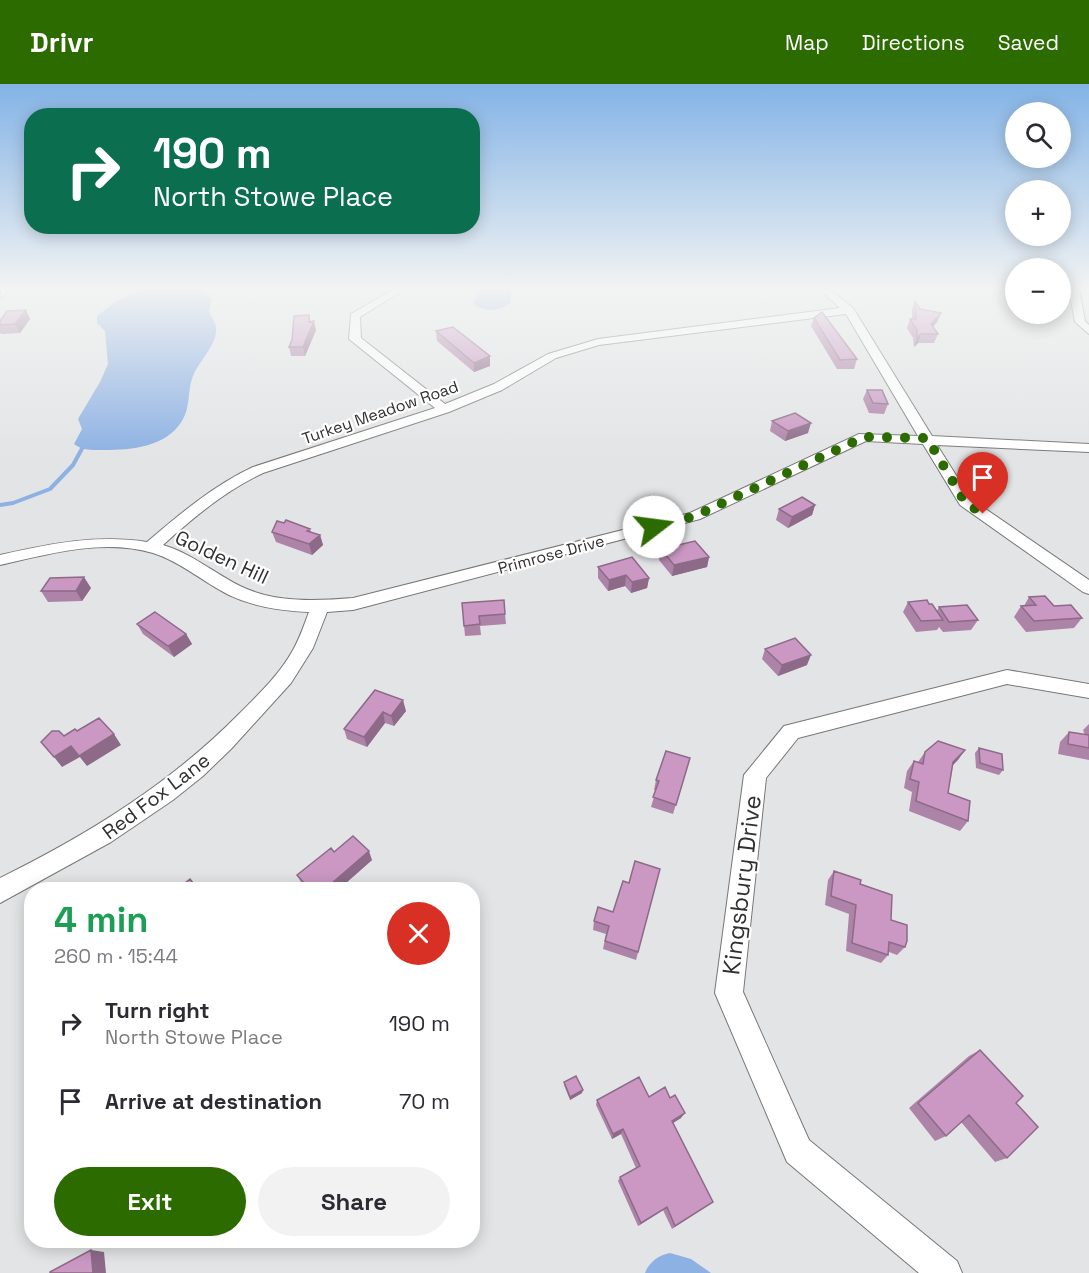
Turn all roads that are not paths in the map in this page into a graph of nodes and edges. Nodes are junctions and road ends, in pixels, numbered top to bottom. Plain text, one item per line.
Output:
1 (363, 344) edge
2 (588, 344) edge
3 (870, 344) edge
4 (444, 409) junction
5 (927, 438) junction
6 (1089, 448) edge
7 (151, 547) junction
8 (0, 560) edge
9 (1089, 588) edge
10 (320, 607) junction
11 (1089, 690) edge
12 (0, 891) edge
13 (945, 1273) edge

1 - 4 street
2 - 4 street, Turkey Meadow Road
3 - 5 street
4 - 7 street, Turkey Meadow Road
5 - 6 street, Primrose Drive
5 - 9 street
5 - 10 street, Primrose Drive
7 - 8 street, Golden Hill
7 - 10 street, Golden Hill
10 - 12 street, Red Fox Lane
11 - 13 street, Kingsbury Drive

